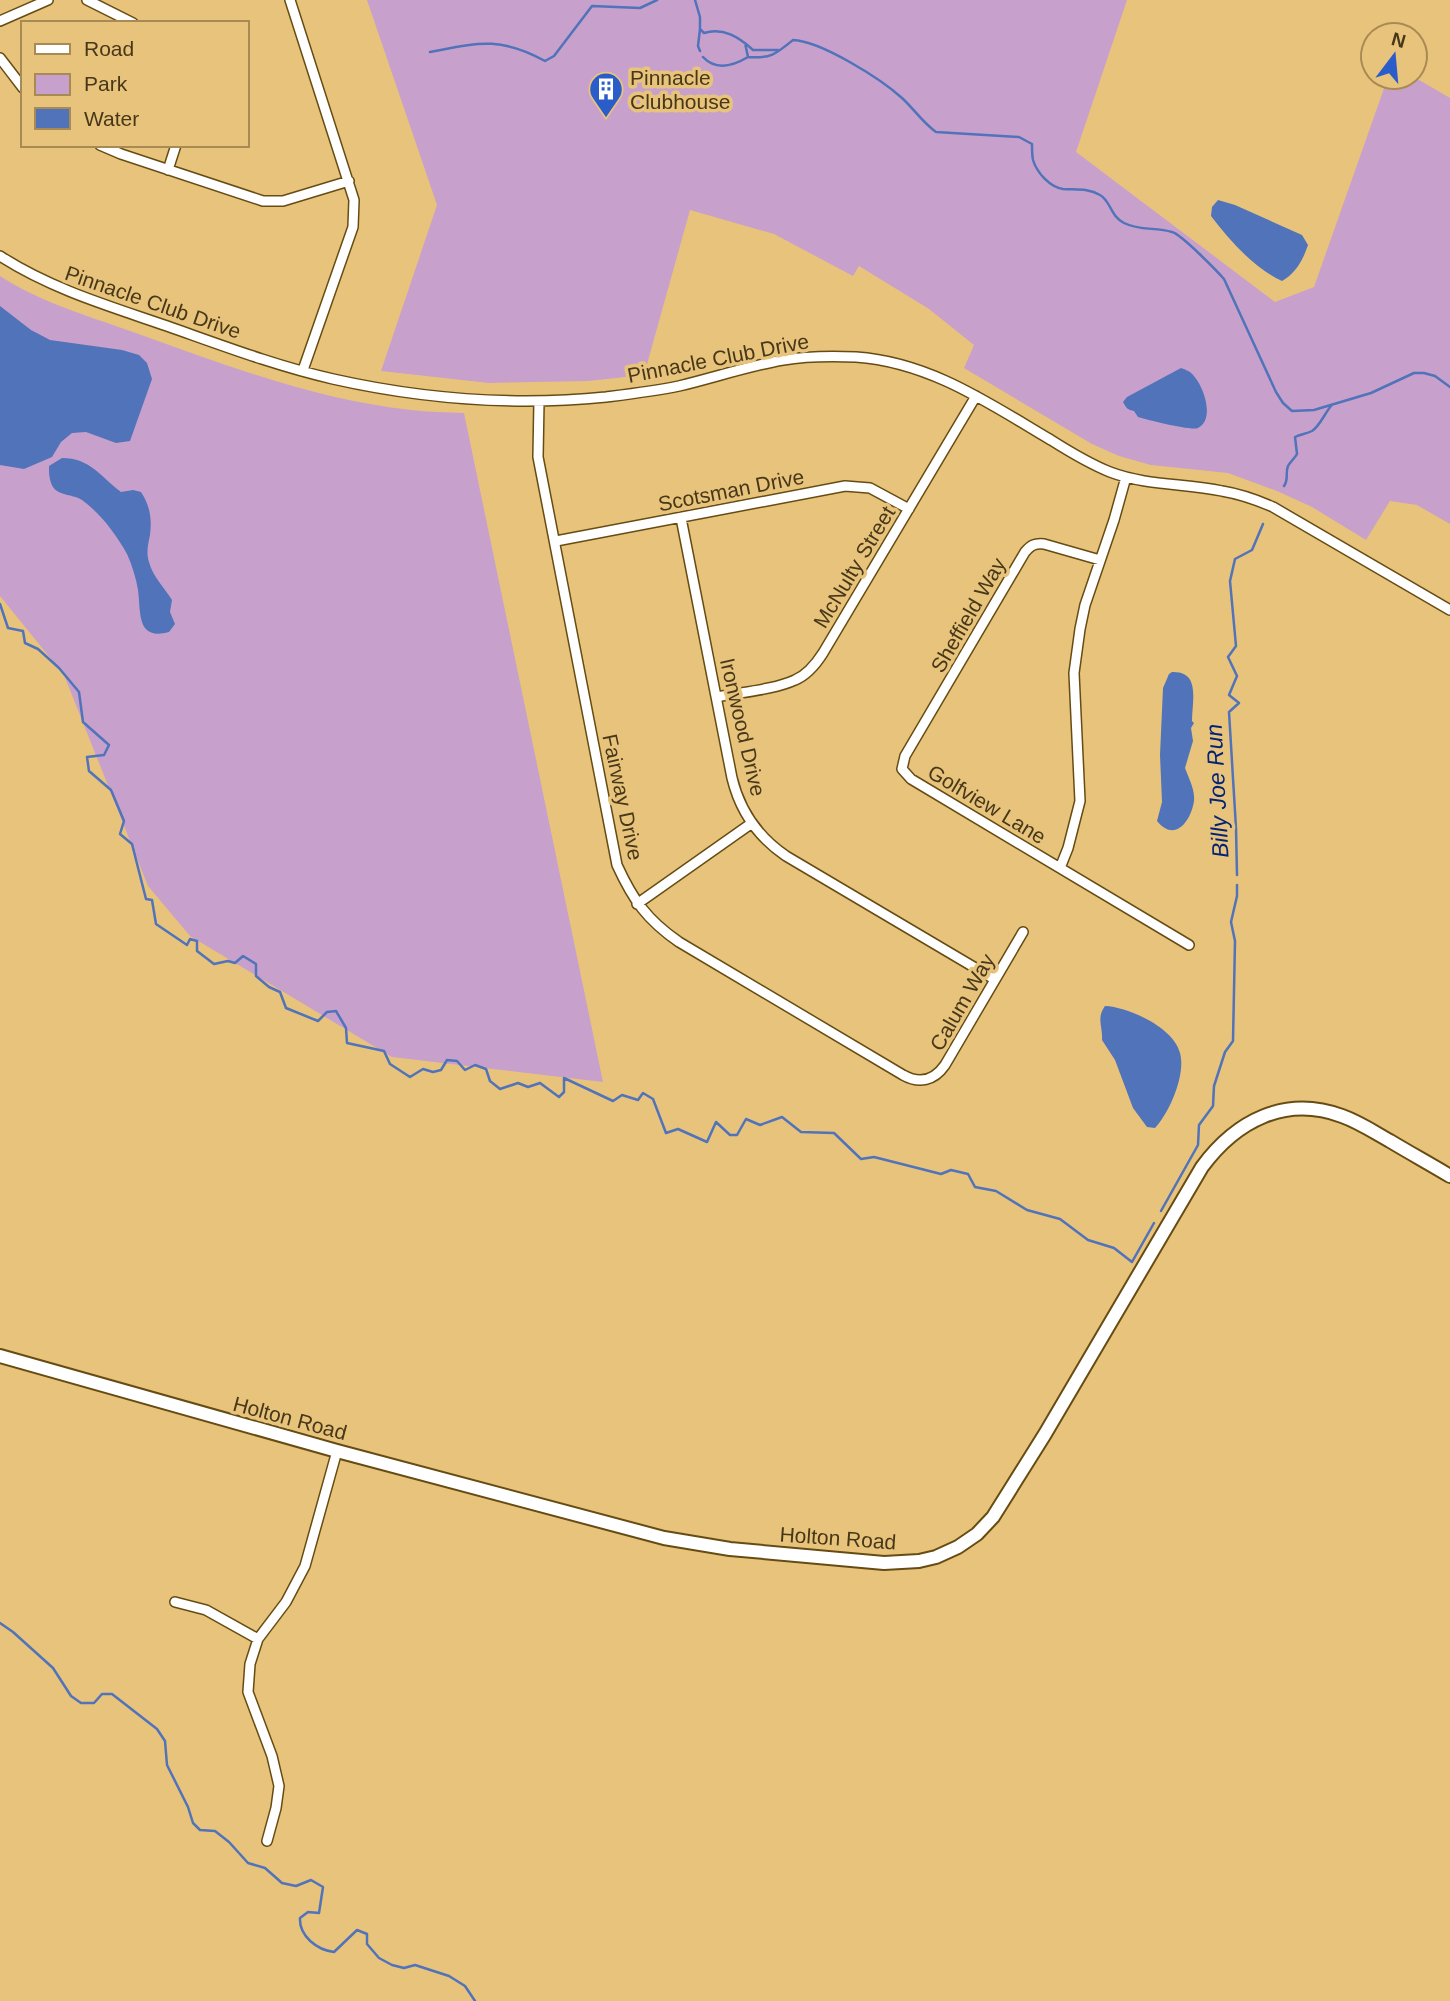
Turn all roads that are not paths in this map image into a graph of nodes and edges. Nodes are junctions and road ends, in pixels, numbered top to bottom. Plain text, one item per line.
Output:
1 (48, 0) edge
2 (87, 0) edge
3 (290, 0) edge
4 (0, 21) edge
5 (129, 21) edge
6 (0, 58) edge
7 (21, 85) edge
8 (105, 147) edge
9 (175, 147) edge
10 (168, 170) junction
11 (349, 181) junction
12 (0, 256) edge
13 (303, 370) junction
14 (976, 396) junction
15 (539, 401) junction
16 (1126, 477) junction
17 (909, 509) junction
18 (681, 518) junction
19 (556, 541) junction
20 (1100, 560) junction
21 (1450, 610) edge
22 (717, 697) junction
23 (902, 766) joint
24 (752, 823) junction
25 (1060, 868) junction
26 (637, 904) junction
27 (1024, 933) dead end
28 (1189, 945) dead end
29 (995, 979) junction
30 (924, 1081) joint
31 (1450, 1176) edge
32 (0, 1356) edge
33 (337, 1451) junction
34 (175, 1602) dead end
35 (258, 1639) junction
36 (267, 1841) dead end

1 - 4 street
2 - 5 street
3 - 11 street
6 - 7 street
8 - 10 street
9 - 10 street
10 - 11 street
11 - 13 street
12 - 13 street, Pinnacle Club Drive
13 - 15 street, Pinnacle Club Drive
14 - 15 street, Pinnacle Club Drive
14 - 16 street, Pinnacle Club Drive
14 - 17 street, McNulty Street
15 - 19 street, Fairway Drive
16 - 20 street
16 - 21 street, Pinnacle Club Drive
17 - 18 street, Scotsman Drive
17 - 22 street, McNulty Street
18 - 19 street, Scotsman Drive
18 - 22 street, Ironwood Drive
19 - 26 street, Fairway Drive
20 - 23 street, Sheffield Way
20 - 25 street
22 - 24 street, Ironwood Drive
23 - 25 street, Golfview Lane
24 - 26 street
24 - 29 street, Ironwood Drive
25 - 28 street, Golfview Lane
26 - 30 street, Fairway Drive
27 - 29 street, Calum Way
29 - 30 street, Calum Way
31 - 33 street, Holton Road
32 - 33 street, Holton Road
33 - 35 street
34 - 35 street
35 - 36 street

